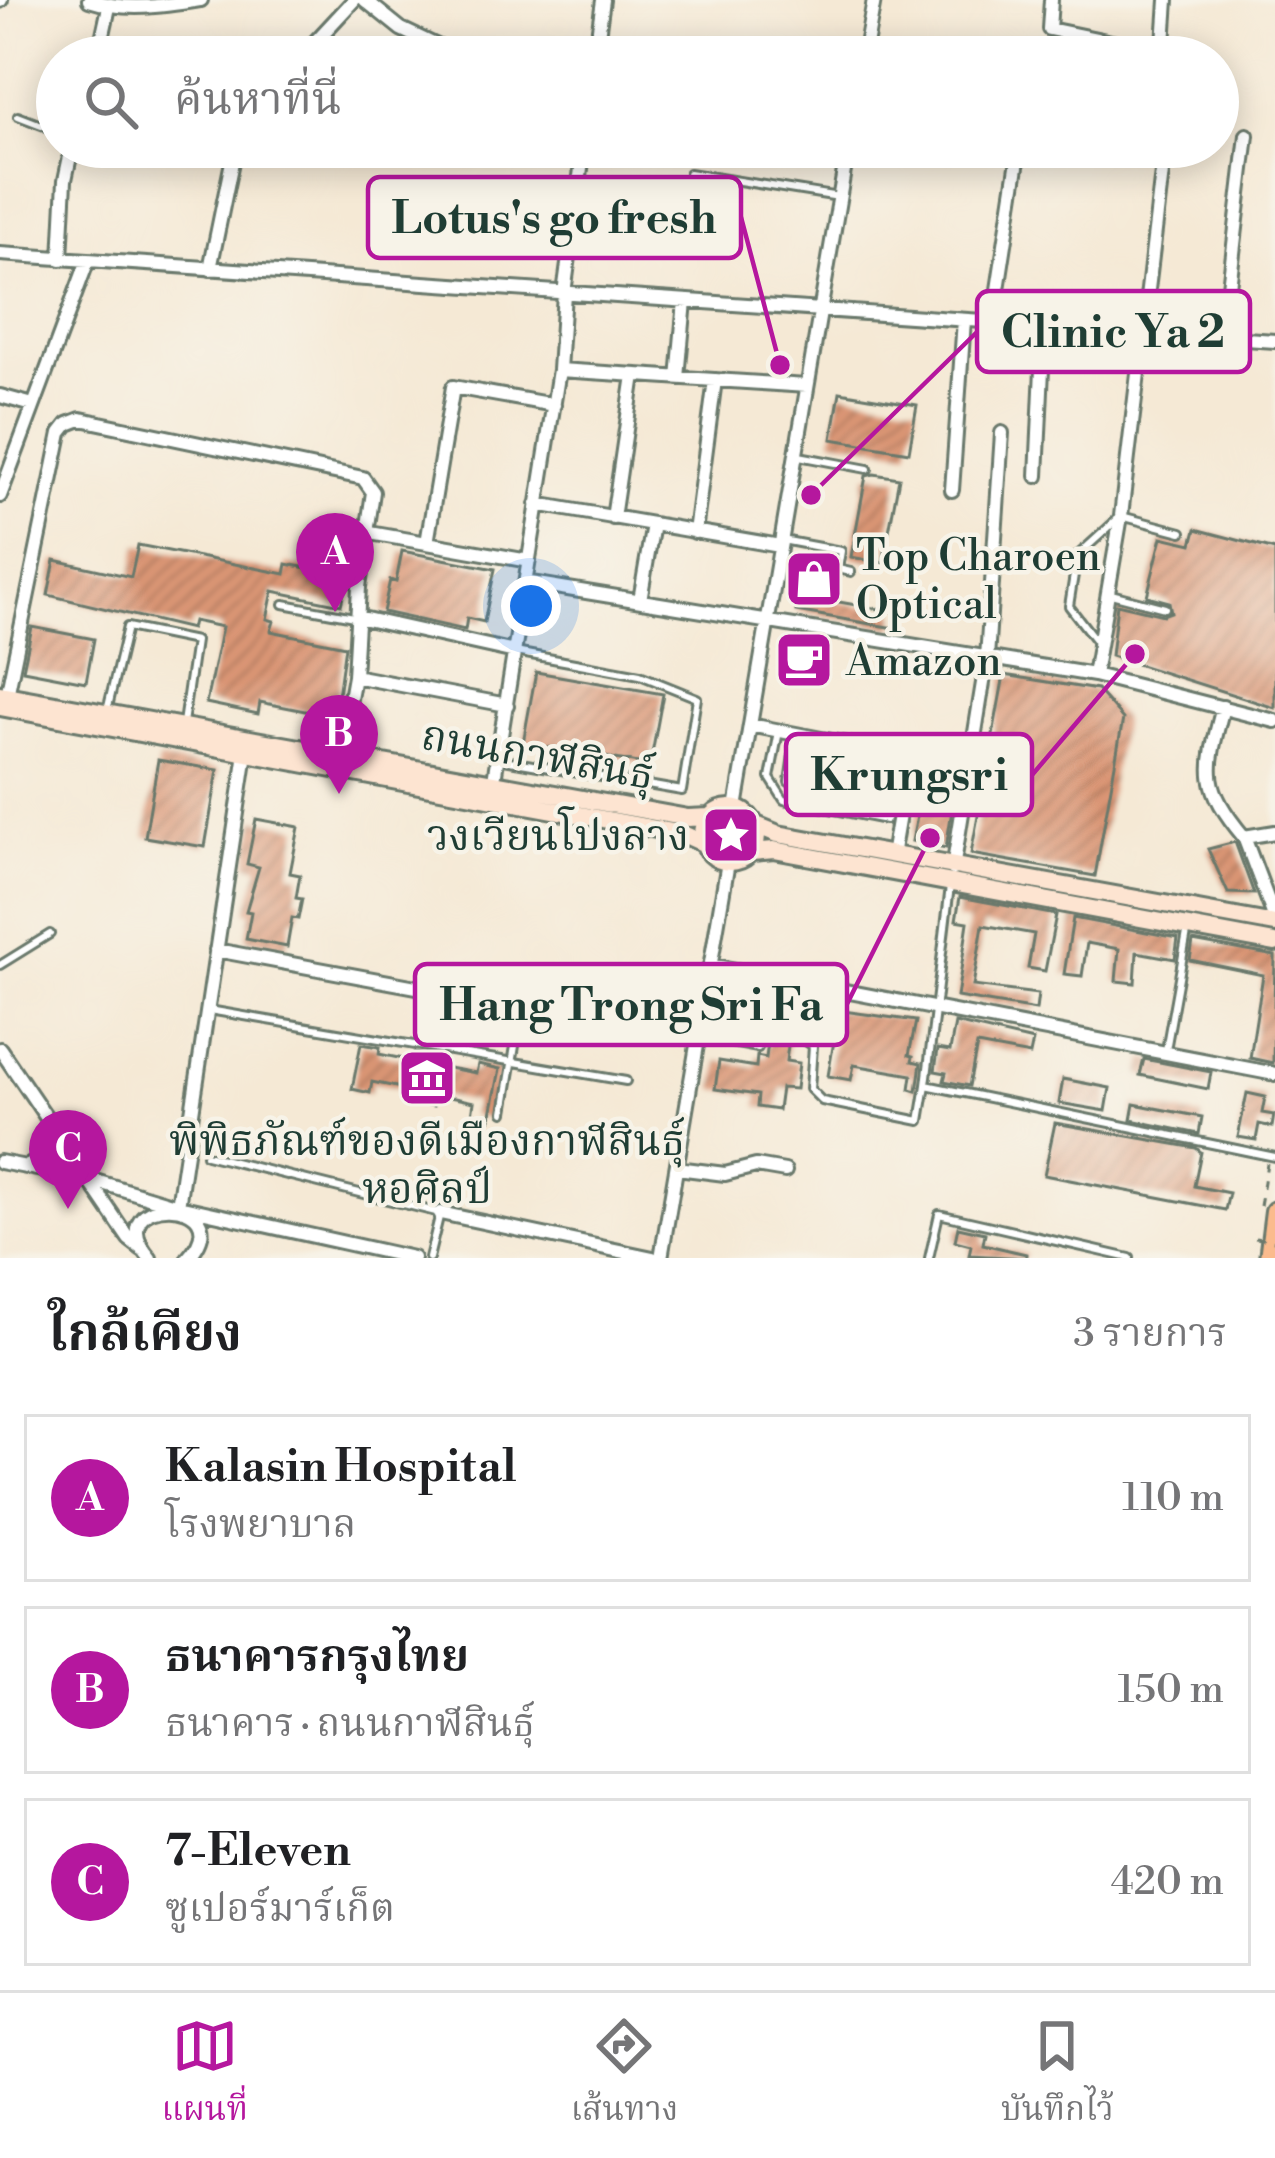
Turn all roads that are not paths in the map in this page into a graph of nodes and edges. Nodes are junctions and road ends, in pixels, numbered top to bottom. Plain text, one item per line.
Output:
1 (88, 0) edge
2 (201, 0) edge
3 (354, 0) edge
4 (364, 0) edge
5 (603, 0) edge
6 (874, 0) edge
7 (1051, 0) edge
8 (1167, 0) edge
9 (108, 3) edge
10 (102, 36) edge
11 (321, 36) edge
12 (416, 36) edge
13 (599, 36) edge
14 (868, 36) edge
15 (1083, 36) edge
16 (1165, 36) edge
17 (18, 116) dead end
18 (36, 123) edge
19 (1247, 135) dead end
20 (68, 168) edge
21 (231, 168) edge
22 (581, 168) edge
23 (844, 168) edge
24 (1017, 168) edge
25 (1163, 168) edge
26 (689, 173) dead end
27 (839, 196) junction
28 (0, 254) edge
29 (62, 259) junction
30 (88, 260) junction
31 (210, 269) junction
32 (564, 293) junction
33 (685, 301) junction
34 (820, 310) junction
35 (964, 320) junction
36 (993, 322) junction
37 (1044, 326) junction
38 (1143, 332) junction
39 (1223, 338) junction
40 (1275, 341) edge
41 (559, 370) junction
42 (634, 374) junction
43 (678, 378) junction
44 (715, 380) junction
45 (807, 386) junction
46 (0, 396) edge
47 (554, 405) junction
48 (34, 406) junction
49 (1002, 433) dead end
50 (795, 455) junction
51 (868, 469) dead end
52 (1037, 476) dead end
53 (952, 490) dead end
54 (0, 496) edge
55 (538, 504) junction
56 (1121, 515) junction
57 (613, 518) junction
58 (652, 524) junction
59 (370, 532) junction
60 (695, 532) junction
61 (1182, 532) dead end
62 (427, 543) junction
63 (780, 543) junction
64 (529, 561) junction
65 (851, 572) dead end
66 (525, 582) junction
67 (1108, 593) junction
68 (640, 601) junction
69 (284, 604) dead end
70 (1165, 608) dead end
71 (357, 617) junction
72 (768, 620) junction
73 (1099, 645) junction
74 (515, 652) junction
75 (987, 658) junction
76 (1094, 675) junction
77 (354, 676) junction
78 (2, 699) edge
79 (507, 705) junction
80 (1222, 707) junction
81 (105, 720) junction
82 (1275, 721) edge
83 (750, 725) junction
84 (779, 731) junction
85 (181, 734) junction
86 (796, 734) junction
87 (246, 753) junction
88 (340, 754) junction
89 (909, 756) junction
90 (498, 759) junction
91 (970, 761) junction
92 (626, 782) junction
93 (492, 791) junction
94 (622, 806) junction
95 (736, 808) junction
96 (710, 817) junction
97 (756, 825) junction
98 (1275, 832) edge
99 (1244, 836) junction
100 (705, 844) junction
101 (752, 852) junction
102 (892, 856) junction
103 (728, 862) junction
104 (952, 874) junction
105 (1275, 921) edge
106 (1188, 926) junction
107 (50, 934) dead end
108 (1275, 943) edge
109 (216, 950) junction
110 (0, 965) edge
111 (710, 965) junction
112 (739, 970) junction
113 (770, 976) junction
114 (522, 1006) junction
115 (936, 1009) junction
116 (207, 1010) junction
117 (761, 1026) junction
118 (698, 1039) junction
119 (0, 1049) edge
120 (1165, 1053) junction
121 (512, 1061) junction
122 (1275, 1074) edge
123 (626, 1081) dead end
124 (926, 1085) junction
125 (503, 1112) dead end
126 (55, 1130) junction
127 (206, 1156) dead end
128 (1271, 1156) edge
129 (0, 1162) edge
130 (21, 1168) junction
131 (677, 1168) junction
132 (785, 1171) dead end
133 (88, 1179) junction
134 (178, 1206) junction
135 (440, 1213) junction
136 (1267, 1214) edge
137 (245, 1219) junction
138 (200, 1236) junction
139 (146, 1253) edge
140 (387, 1255) edge
141 (188, 1258) edge
142 (413, 1258) edge
143 (429, 1258) edge
144 (657, 1258) edge
145 (929, 1258) edge
146 (1130, 1258) edge
147 (1269, 1258) edge

1 - 9 street
2 - 9 street
3 - 11 street
4 - 12 street
5 - 13 street
6 - 14 street
7 - 15 street
8 - 16 street
9 - 10 street
17 - 18 lane
19 - 39 street
20 - 29 street
21 - 31 street
22 - 32 street
23 - 27 street
24 - 36 street
25 - 38 street
26 - 27 lane
27 - 34 street
28 - 29 street
29 - 30 street
30 - 31 street
30 - 48 street
31 - 32 street
32 - 33 street
32 - 41 street
33 - 34 street
33 - 43 street
34 - 35 street
34 - 45 street
35 - 36 street
35 - 53 street
36 - 37 street
37 - 38 street
37 - 52 street
38 - 39 street
38 - 56 street
39 - 40 street
41 - 42 street
41 - 47 street
42 - 43 street
42 - 57 street
43 - 44 street
44 - 45 street
44 - 60 street
45 - 50 street
46 - 48 street
47 - 55 street
47 - 62 street
48 - 54 street
49 - 75 street
50 - 51 lane
50 - 63 street
55 - 57 street
55 - 64 street
56 - 61 lane
56 - 67 street
56 - 73 lane
57 - 58 street
58 - 60 street
58 - 68 street
59 - 62 street
59 - 71 street
59 - 78 street
60 - 63 street
62 - 64 street
63 - 65 lane
63 - 72 street
64 - 66 street
66 - 68 street
66 - 74 street
67 - 70 lane
67 - 73 street
68 - 72 street
69 - 71 lane
71 - 74 street
71 - 77 street
72 - 75 street
72 - 83 street
73 - 76 street
74 - 79 street
74 - 92 lane
75 - 76 street
75 - 91 street
76 - 80 street
77 - 79 street
77 - 88 street
78 - 81 main road, ถนนกาฬสินธุ์
79 - 90 street
80 - 82 street
80 - 99 street
81 - 85 main road, ถนนกาฬสินธุ์
81 - 85 lane
83 - 84 street
83 - 95 street
84 - 86 street
84 - 86 lane
85 - 87 main road, ถนนกาฬสินธุ์
85 - 88 main road, ถนนกาฬสินธุ์
86 - 89 street
87 - 93 main road, ถนนกาฬสินธุ์
87 - 109 street
88 - 93 main road, ถนนกาฬสินธุ์
89 - 91 street
89 - 102 street
90 - 92 lane
90 - 93 street
91 - 104 street
92 - 94 lane
93 - 94 main road, ถนนกาฬสินธุ์
93 - 100 main road, ถนนกาฬสินธุ์
94 - 96 main road, ถนนกาฬสินธุ์
95 - 96 main road
95 - 97 main road
96 - 100 main road
97 - 101 main road
97 - 102 main road
98 - 99 street
99 - 105 street
100 - 103 main road
101 - 103 main road
101 - 104 main road
102 - 104 main road
103 - 111 street
104 - 105 main road
104 - 106 main road
104 - 115 lane
106 - 108 main road
106 - 120 lane
107 - 110 lane
109 - 114 street
109 - 116 street
111 - 112 street
111 - 118 street
112 - 113 street
112 - 117 lane
113 - 115 street
113 - 117 lane
114 - 118 street
114 - 121 lane
115 - 120 street
115 - 124 lane
116 - 121 lane
116 - 134 street
117 - 124 lane
118 - 131 street
119 - 126 street
120 - 122 street
121 - 123 lane
121 - 125 lane
124 - 128 lane
126 - 130 street
126 - 133 street
127 - 135 lane
129 - 130 street
130 - 133 street
131 - 132 street
131 - 144 street
133 - 134 street
133 - 139 street
134 - 137 street
134 - 138 street
134 - 139 street
135 - 143 lane
135 - 144 street
136 - 147 main road
137 - 138 street
137 - 140 street
138 - 141 street
140 - 142 street
145 - 146 lane

